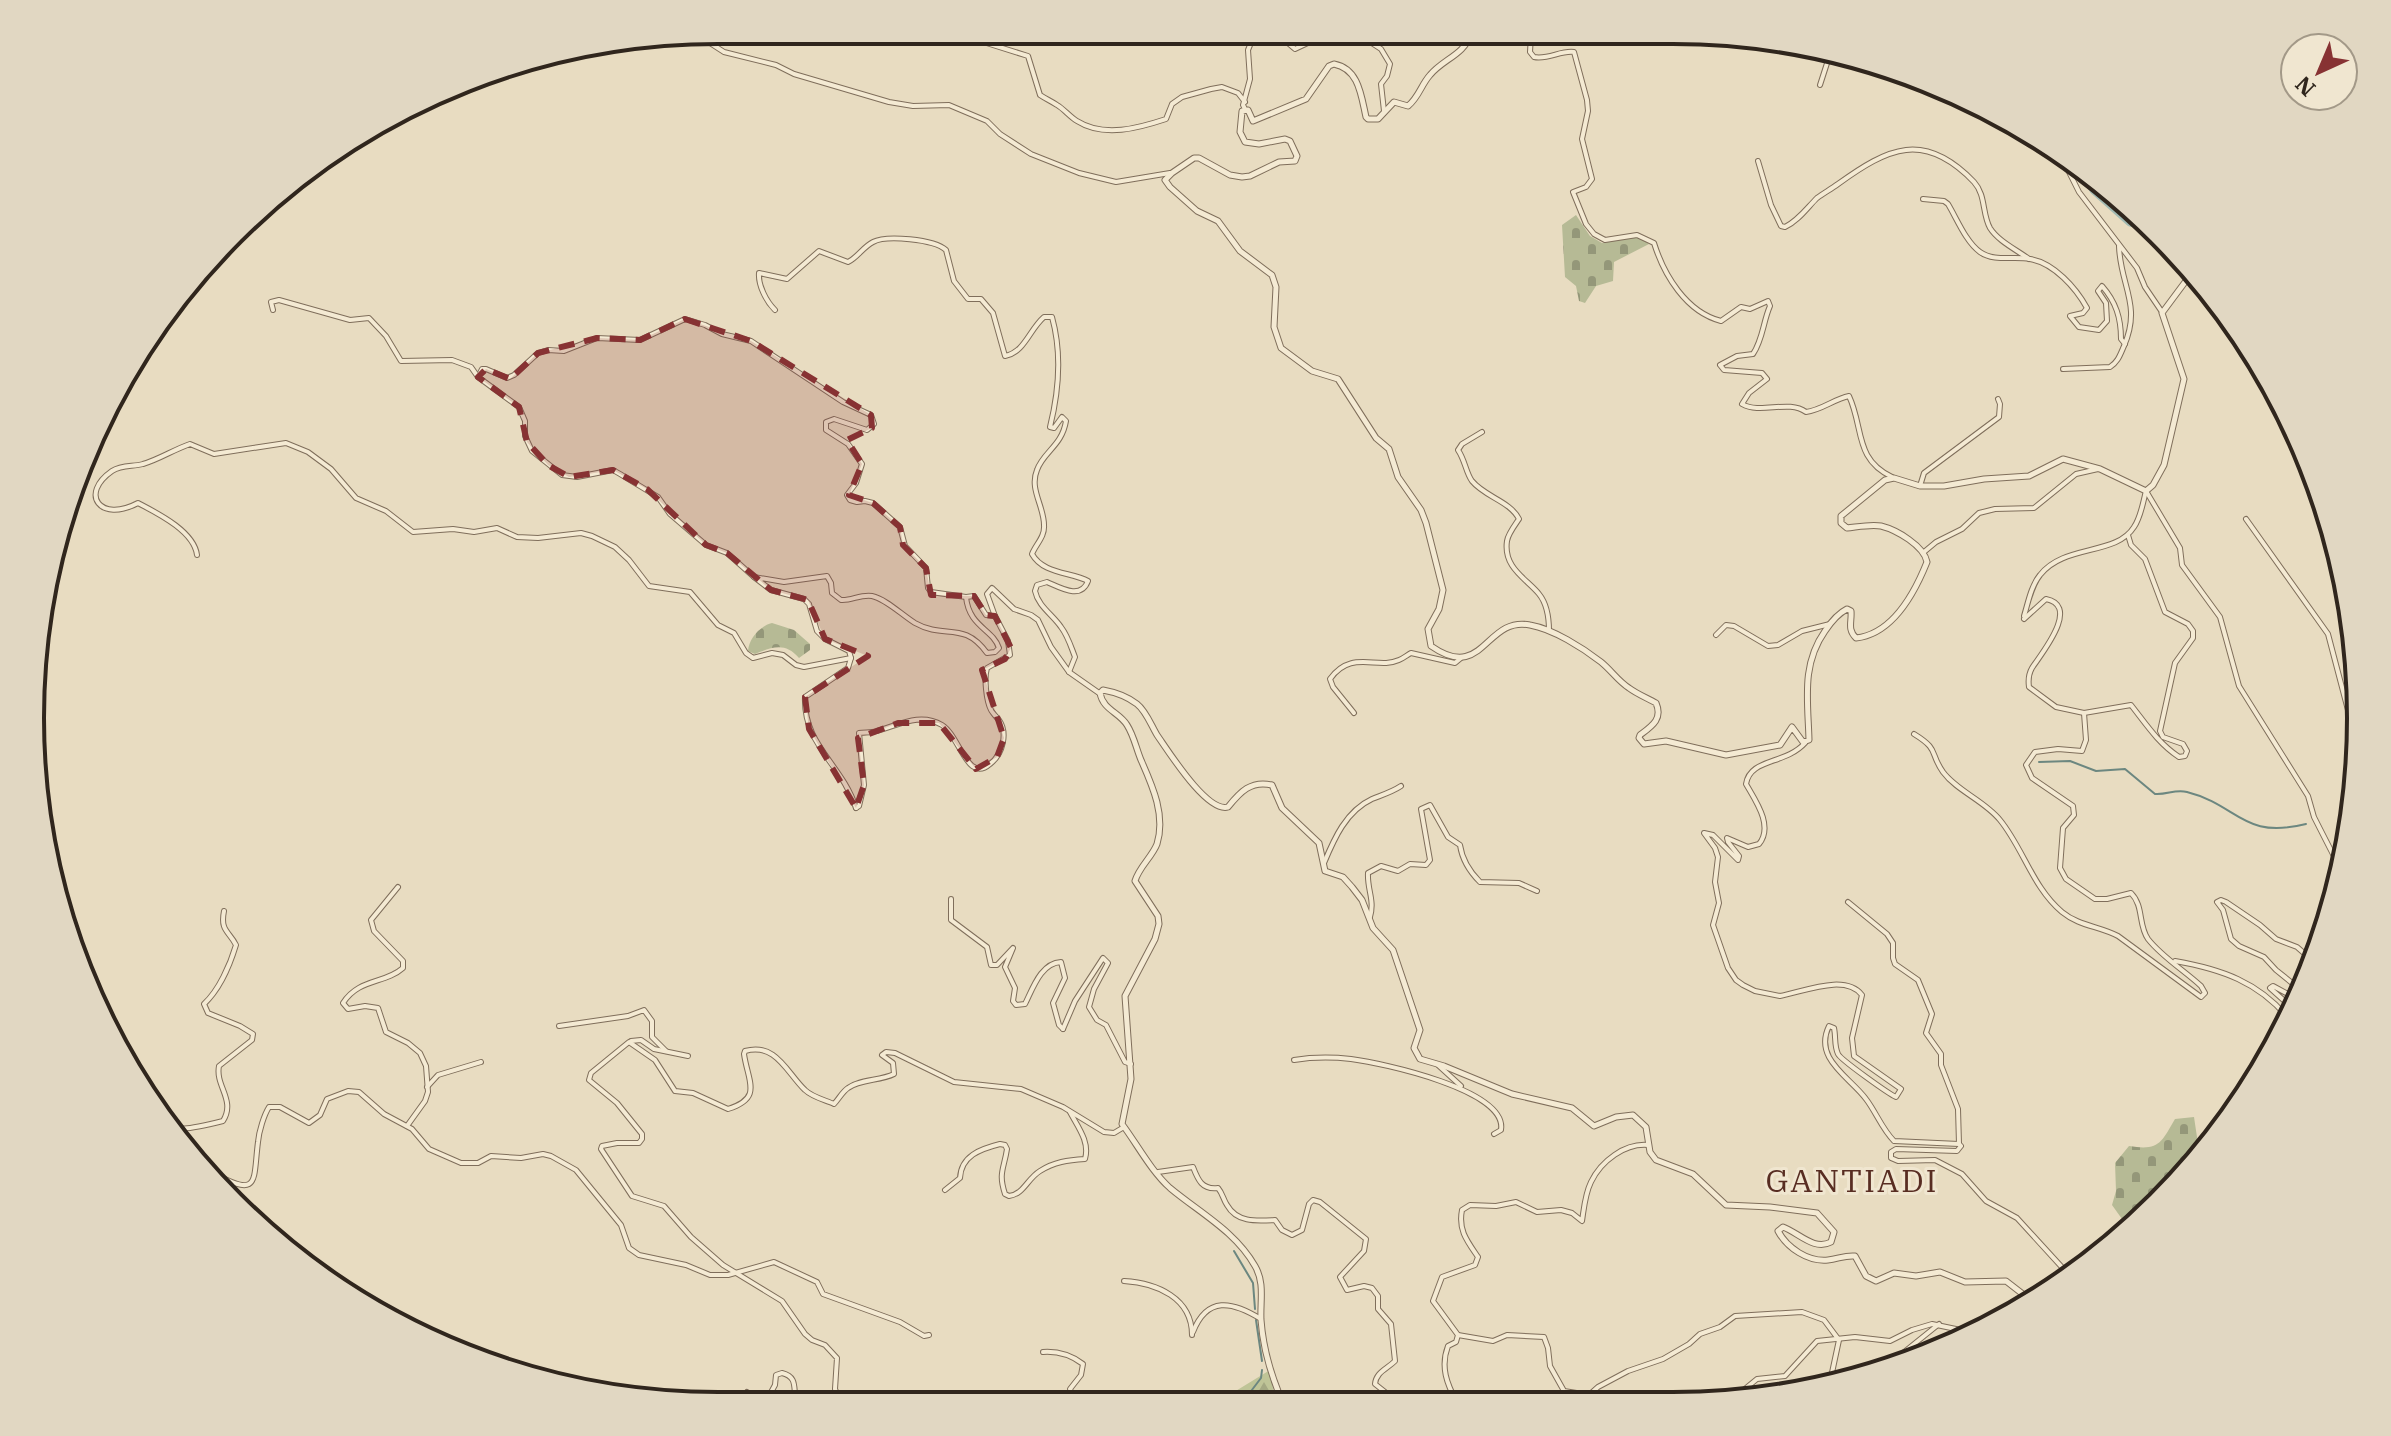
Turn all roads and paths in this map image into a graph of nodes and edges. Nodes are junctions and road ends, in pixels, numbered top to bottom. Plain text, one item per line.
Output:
1 (712, 44) edge
2 (990, 44) edge
3 (1250, 44) edge
4 (1373, 44) edge
5 (1467, 44) edge
6 (1530, 44) edge
7 (1827, 62) edge
8 (1820, 85) dead end
9 (1245, 102) junction
10 (1245, 109) junction
11 (1385, 114) junction
12 (1758, 161) dead end
13 (1172, 173) junction
14 (2070, 174) edge
15 (1923, 199) dead end
16 (2119, 244) junction
17 (2029, 259) junction
18 (2186, 281) edge
19 (273, 310) dead end
20 (775, 310) dead end
21 (2162, 313) junction
22 (2125, 344) junction
23 (2063, 369) dead end
24 (478, 377) junction
25 (1998, 399) dead end
26 (1482, 432) dead end
27 (2100, 469) junction
28 (1894, 478) junction
29 (1920, 486) junction
30 (2146, 491) junction
31 (2246, 519) dead end
32 (2128, 535) junction
33 (1924, 552) junction
34 (197, 555) dead end
35 (754, 577) junction
36 (966, 597) junction
37 (995, 616) junction
38 (1830, 624) junction
39 (1549, 631) junction
40 (1716, 635) dead end
41 (1462, 656) junction
42 (851, 658) junction
43 (1069, 672) junction
44 (1100, 693) junction
45 (2347, 705) edge
46 (1354, 713) dead end
47 (2084, 713) junction
48 (1914, 734) dead end
49 (1805, 743) junction
50 (1401, 786) dead end
51 (2333, 854) edge
52 (1323, 866) junction
53 (398, 887) dead end
54 (1537, 891) dead end
55 (951, 899) dead end
56 (1848, 902) dead end
57 (224, 911) dead end
58 (1370, 920) junction
59 (2304, 953) edge
60 (2173, 960) junction
61 (2293, 983) edge
62 (2288, 994) edge
63 (2284, 1001) edge
64 (2281, 1008) edge
65 (559, 1026) dead end
66 (629, 1042) junction
67 (666, 1051) junction
68 (688, 1056) dead end
69 (1294, 1060) dead end
70 (481, 1062) dead end
71 (1436, 1063) junction
72 (1131, 1064) junction
73 (427, 1087) junction
74 (1463, 1089) junction
75 (1069, 1110) junction
76 (407, 1126) junction
77 (1124, 1127) junction
78 (183, 1128) edge
79 (1494, 1134) dead end
80 (1959, 1144) junction
81 (1648, 1145) junction
82 (1158, 1172) junction
83 (228, 1181) edge
84 (945, 1190) dead end
85 (2062, 1267) edge
86 (736, 1272) junction
87 (1124, 1281) dead end
88 (2023, 1294) edge
89 (1261, 1319) junction
90 (1939, 1324) junction
91 (1957, 1329) edge
92 (929, 1335) dead end
93 (1458, 1335) junction
94 (1839, 1340) junction
95 (1907, 1350) edge
96 (1043, 1352) dead end
97 (1832, 1372) edge
98 (1746, 1388) edge
99 (770, 1392) edge
100 (794, 1392) edge
101 (836, 1392) edge
102 (1071, 1392) edge
103 (1279, 1392) edge
104 (1385, 1392) edge
105 (1451, 1392) edge
106 (1570, 1392) edge
107 (1592, 1392) edge

1 - 13 street
2 - 9 street
3 - 9 street
4 - 11 street
5 - 11 street
6 - 28 street
7 - 8 street
9 - 10 street
10 - 11 street
10 - 13 street
12 - 17 street
13 - 41 street
14 - 16 street
15 - 17 street
16 - 21 street
16 - 22 street
17 - 22 street
18 - 21 street
19 - 24 street
20 - 43 street
21 - 30 street
22 - 23 street
24 - 35 street
24 - 36 street
25 - 29 street
26 - 39 street
27 - 29 street
27 - 30 street
27 - 33 street
28 - 29 street
28 - 33 street
30 - 32 street
30 - 51 street
31 - 45 street
32 - 47 street
32 - 47 street
33 - 38 street
34 - 42 street
35 - 36 street
35 - 42 street
36 - 37 street
37 - 42 street
37 - 43 street
38 - 40 street
38 - 49 street
39 - 41 street
39 - 49 street
41 - 46 street
43 - 44 street
44 - 52 street
44 - 72 street
47 - 60 street
48 - 60 street
49 - 80 street
50 - 52 street
52 - 58 street
53 - 73 street
54 - 58 street
55 - 72 street
56 - 80 street
57 - 78 street
58 - 71 street
59 - 61 street
60 - 64 street
62 - 63 street
65 - 67 street
66 - 67 street
66 - 75 street
66 - 86 street
67 - 68 street
69 - 74 street
70 - 73 street
71 - 74 street
71 - 81 street
72 - 77 street
73 - 76 street
74 - 79 street
75 - 77 street
75 - 84 street
76 - 83 street
76 - 86 street
77 - 82 street
80 - 85 street
81 - 88 street
81 - 93 street
82 - 89 street
82 - 104 street
86 - 92 street
86 - 101 street
87 - 89 street
89 - 103 street
90 - 91 street
90 - 94 street
90 - 95 street
93 - 105 street
93 - 106 street
94 - 97 street
94 - 98 street
94 - 107 street
96 - 102 street
99 - 100 street

